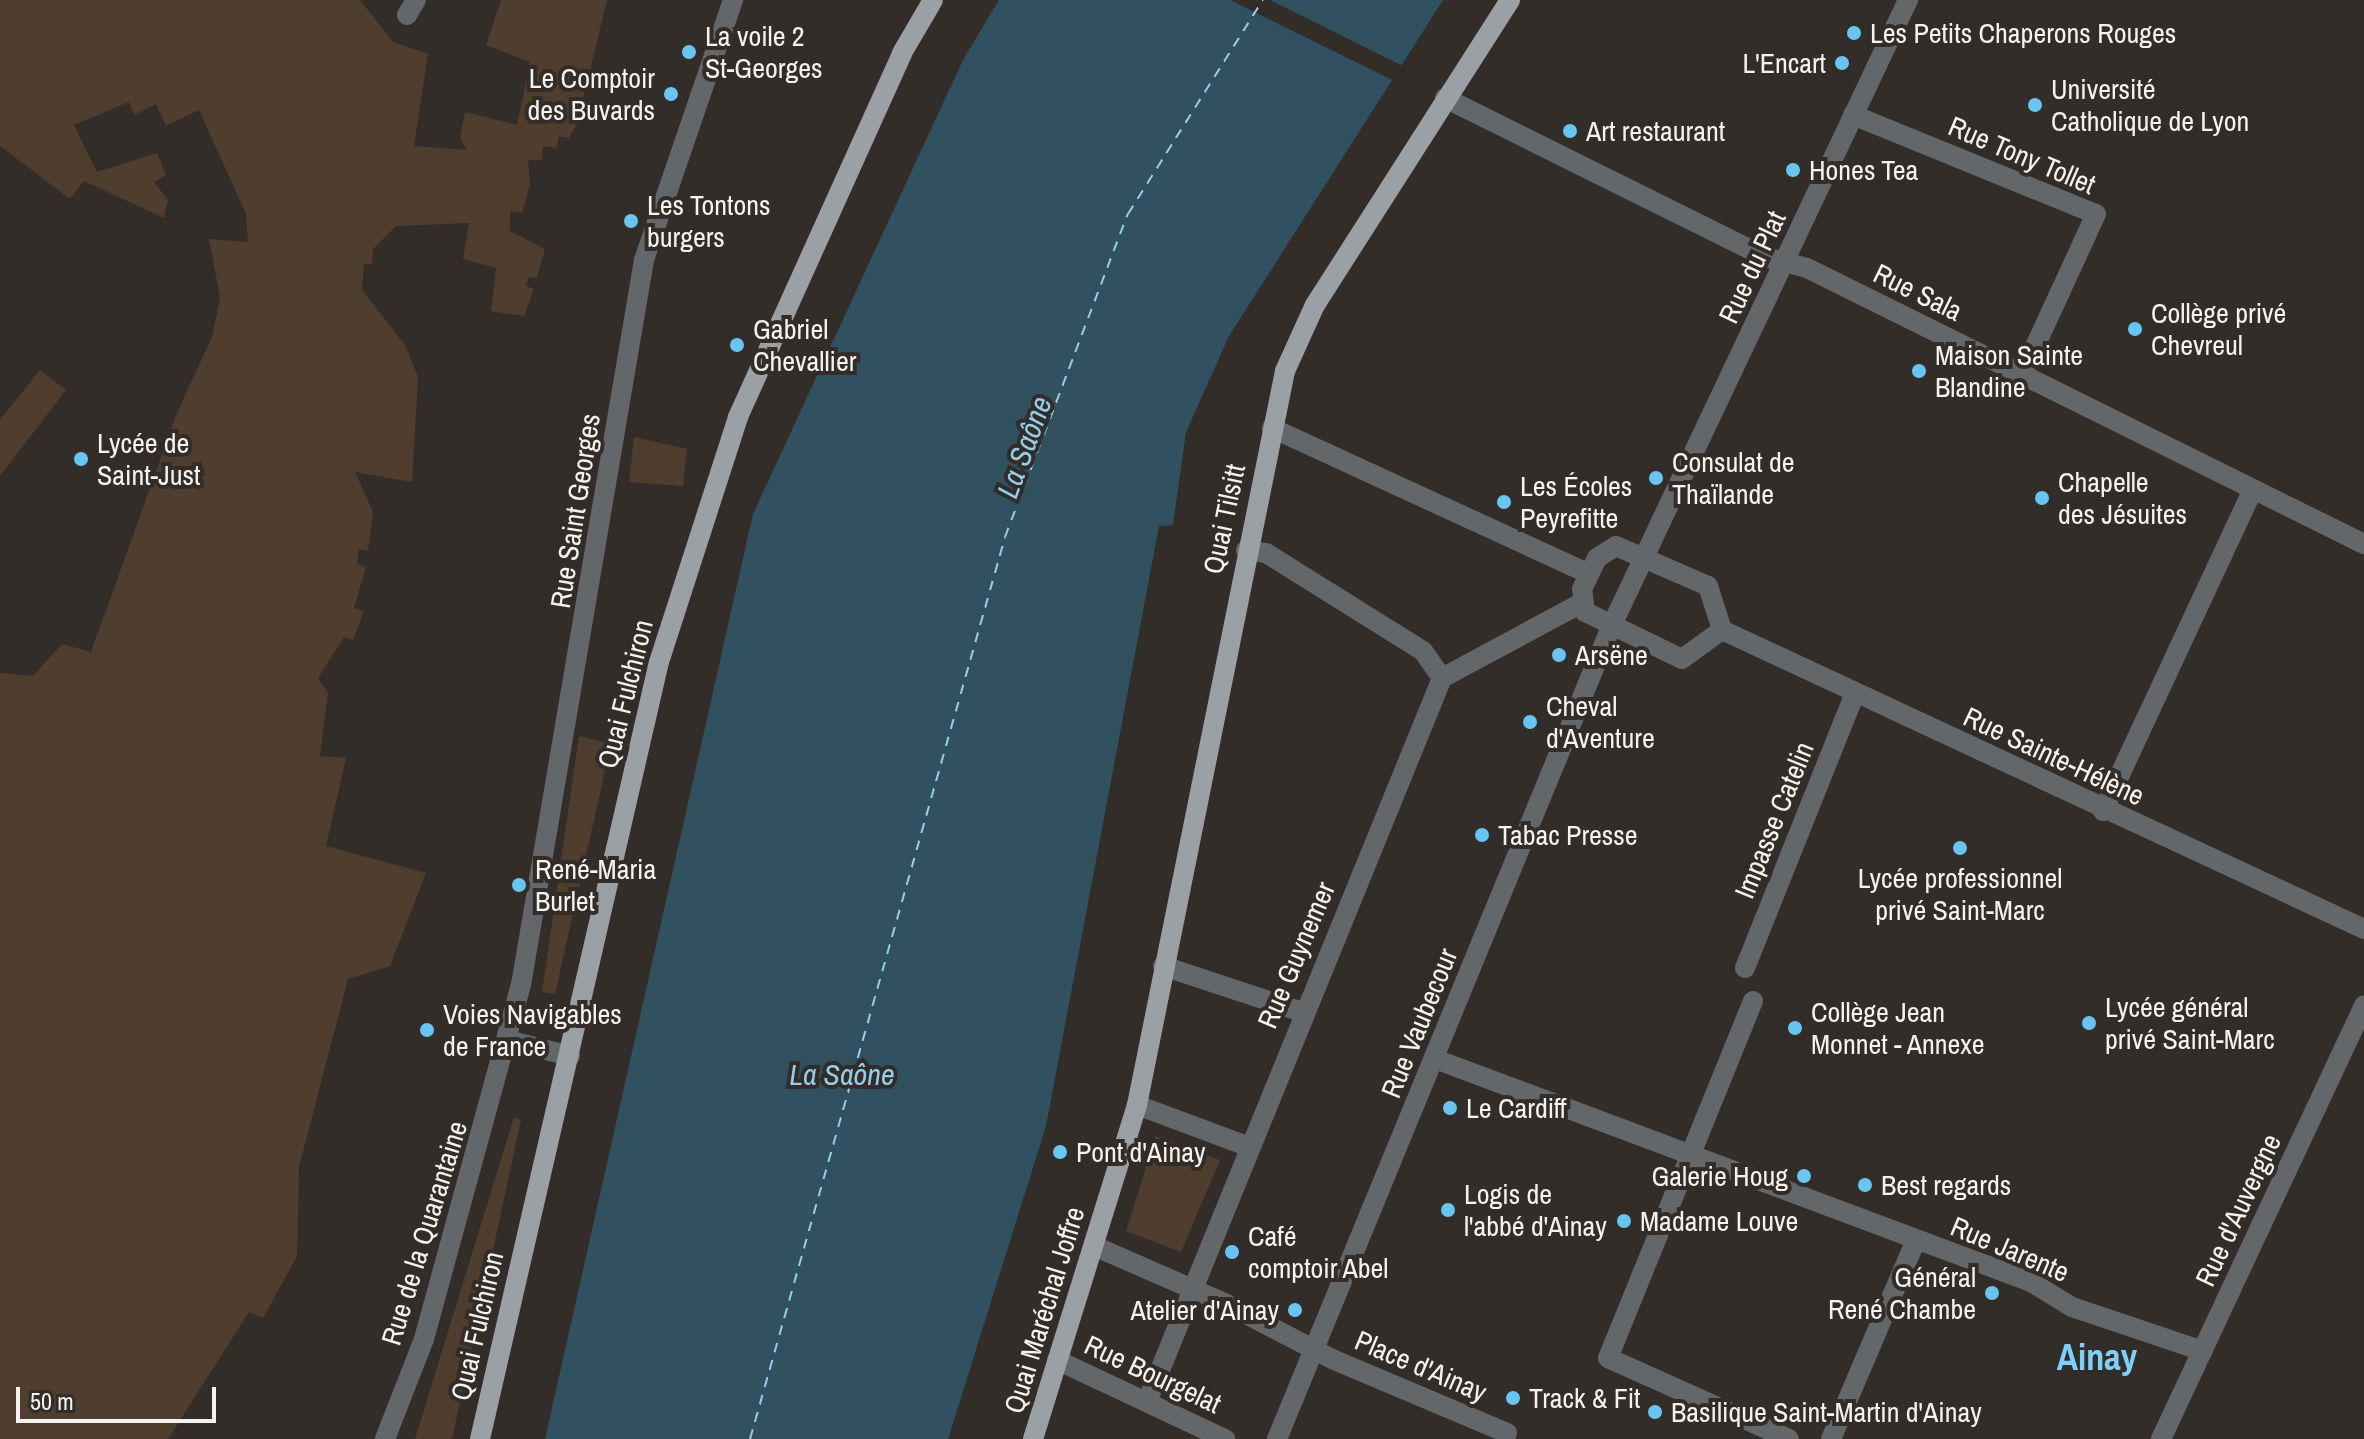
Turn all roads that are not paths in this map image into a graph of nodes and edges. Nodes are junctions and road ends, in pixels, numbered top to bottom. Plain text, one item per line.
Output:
1 (733, 0) edge
2 (933, 0) edge
3 (1510, 0) edge
4 (1908, 0) edge
5 (1445, 98) junction
6 (1853, 115) junction
7 (1785, 262) junction
8 (2022, 375) junction
9 (1272, 428) junction
10 (2252, 491) junction
11 (2364, 544) edge
12 (1246, 550) junction
13 (1647, 557) junction
14 (1589, 574) junction
15 (1581, 603) junction
16 (1611, 627) junction
17 (1722, 630) junction
18 (1442, 678) junction
19 (1855, 693) junction
20 (2103, 811) junction
21 (2364, 929) edge
22 (1163, 966) junction
23 (1745, 968) dead end
24 (1753, 1001) dead end
25 (2364, 1005) edge
26 (1302, 1012) junction
27 (507, 1040) junction
28 (570, 1056) junction
29 (1435, 1059) junction
30 (1137, 1105) junction
31 (1247, 1146) junction
32 (1689, 1154) junction
33 (1916, 1240) junction
34 (1094, 1246) junction
35 (1192, 1288) junction
36 (1315, 1349) junction
37 (2203, 1351) junction
38 (1057, 1360) junction
39 (1147, 1402) junction
40 (1507, 1433) dead end
41 (385, 1439) edge
42 (480, 1439) edge
43 (1033, 1439) edge
44 (1225, 1439) edge
45 (1277, 1439) edge
46 (1789, 1439) edge
47 (1831, 1439) edge
48 (2161, 1439) edge

1 - 27 street, Rue Saint Georges
2 - 28 main road, Quai Fulchiron
3 - 5 main road, Quai Tilsitt
4 - 6 street, Rue du Plat
5 - 7 street, Rue Sala
5 - 9 main road, Quai Tilsitt
6 - 7 street, Rue du Plat
6 - 8 street, Rue Tony Tollet
7 - 8 street, Rue Sala
7 - 13 street, Rue du Plat
8 - 10 street, Rue Sala
9 - 12 main road, Quai Tilsitt
9 - 14 street
10 - 11 street, Rue Sala
10 - 20 street
12 - 18 street
12 - 22 main road, Quai Tilsitt
13 - 14 street
13 - 16 street, Rue du Plat
13 - 17 street
14 - 15 street
15 - 16 street
15 - 18 street
16 - 17 street
16 - 29 street, Rue Vaubecour
17 - 19 street, Rue Sainte-Hélène
18 - 26 street, Rue Guynemer
19 - 20 street, Rue Sainte-Hélène
19 - 23 street, Impasse Catelin
20 - 21 street, Rue Sainte-Hélène
22 - 26 street
22 - 30 main road, Quai Tilsitt
24 - 32 street
25 - 37 street, Rue d'Auvergne
26 - 31 street, Rue Guynemer
27 - 28 street
27 - 41 street, Rue de la Quarantaine
28 - 42 main road, Quai Fulchiron
29 - 32 street, Rue Jarente
29 - 36 street, Rue Vaubecour
30 - 31 street
30 - 34 main road, Quai Maréchal Joffre
31 - 35 street, Rue Guynemer
32 - 33 street, Rue Jarente
32 - 46 street
33 - 37 street, Rue Jarente
33 - 47 street
34 - 35 street, Place d'Ainay
34 - 38 main road, Quai Maréchal Joffre
35 - 36 street, Place d'Ainay
35 - 39 street, Rue Guynemer
36 - 40 street, Place d'Ainay
36 - 45 street, Rue Vaubecour
37 - 48 street, Rue d'Auvergne
38 - 39 street, Rue Bourgelat
38 - 43 main road, Quai Maréchal Joffre
39 - 44 street, Rue Bourgelat

